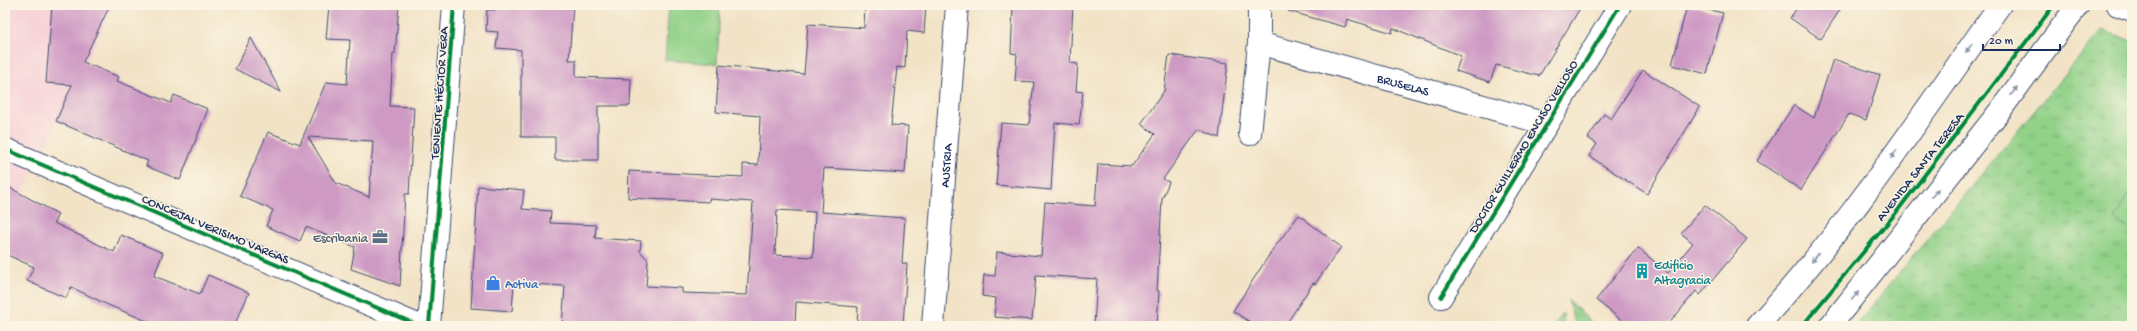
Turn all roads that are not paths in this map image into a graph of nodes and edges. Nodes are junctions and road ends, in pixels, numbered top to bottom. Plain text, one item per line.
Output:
1 (454, 5) edge
2 (957, 5) edge
3 (1259, 5) edge
4 (1620, 5) edge
5 (2000, 5) edge
6 (2078, 5) edge
7 (2118, 5) edge
8 (2132, 10) edge
9 (1259, 43) junction
10 (1546, 124) junction
11 (1250, 134) dead end
12 (5, 149) edge
13 (1440, 297) dead end
14 (420, 326) edge
15 (430, 326) edge
16 (933, 326) edge
17 (1757, 326) edge
18 (1830, 326) edge

1 - 15 street, TENIENTE HÉCTOR VERA
2 - 16 street, AUSTRIA
3 - 9 street
4 - 10 street, DOCTOR GUILLERMO ENCISO VELLOSO
5 -> 17 street, AVENIDA SANTA TERESA
18 -> 6 street
7 - 8 street
9 - 10 street, BRUSELAS
9 - 11 street
10 - 13 street, DOCTOR GUILLERMO ENCISO VELLOSO
12 - 14 street, CONCEJAL VERISIMO VARGAS

